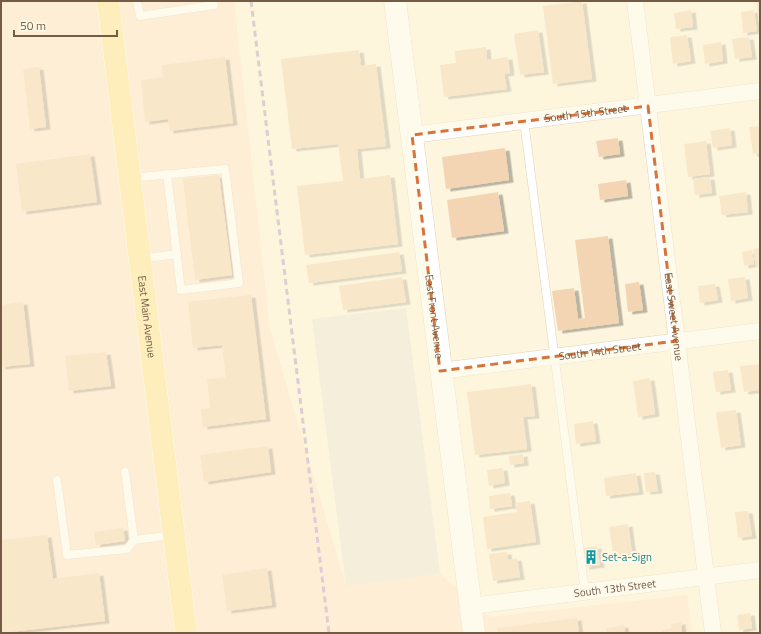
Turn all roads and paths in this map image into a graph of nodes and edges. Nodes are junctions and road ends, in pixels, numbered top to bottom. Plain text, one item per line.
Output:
1 (108, 1) edge
2 (137, 1) edge
3 (213, 1) edge
4 (395, 1) edge
5 (635, 1) edge
6 (760, 92) edge
7 (648, 106) junction
8 (524, 121) junction
9 (412, 135) junction
10 (167, 174) junction
11 (130, 178) junction
12 (177, 254) junction
13 (139, 259) junction
14 (760, 331) edge
15 (676, 341) junction
16 (554, 357) junction
17 (440, 372) junction
18 (125, 472) dead end
19 (57, 480) dead end
20 (174, 535) junction
21 (134, 540) junction
22 (760, 570) edge
23 (706, 577) junction
24 (585, 592) junction
25 (471, 606) junction
26 (186, 633) edge
27 (474, 633) edge
28 (713, 633) edge

1 - 11 main road, East Main Avenue
2 - 3 lane
4 - 9 street, East Front Avenue
5 - 7 street, East Sweet Avenue
6 - 7 street, South 15th Street
7 - 8 street, South 15th Street
7 - 15 street, East Sweet Avenue
8 - 9 street, South 15th Street
8 - 16 lane
9 - 17 street, East Front Avenue
10 - 11 lane
10 - 12 lane
10 - 12 lane
11 - 13 main road, East Main Avenue
12 - 13 lane
13 - 20 main road, East Main Avenue
14 - 15 street, South 14th Street
15 - 16 street, South 14th Street
15 - 23 street, East Sweet Avenue
16 - 17 street, South 14th Street
16 - 24 lane
17 - 25 street, East Front Avenue
18 - 21 lane
19 - 21 lane
20 - 21 lane
20 - 26 main road, East Main Avenue
22 - 23 street, South 13th Street
23 - 24 street, South 13th Street
23 - 28 street, East Sweet Avenue
24 - 25 street, South 13th Street
25 - 27 street, East Front Avenue

